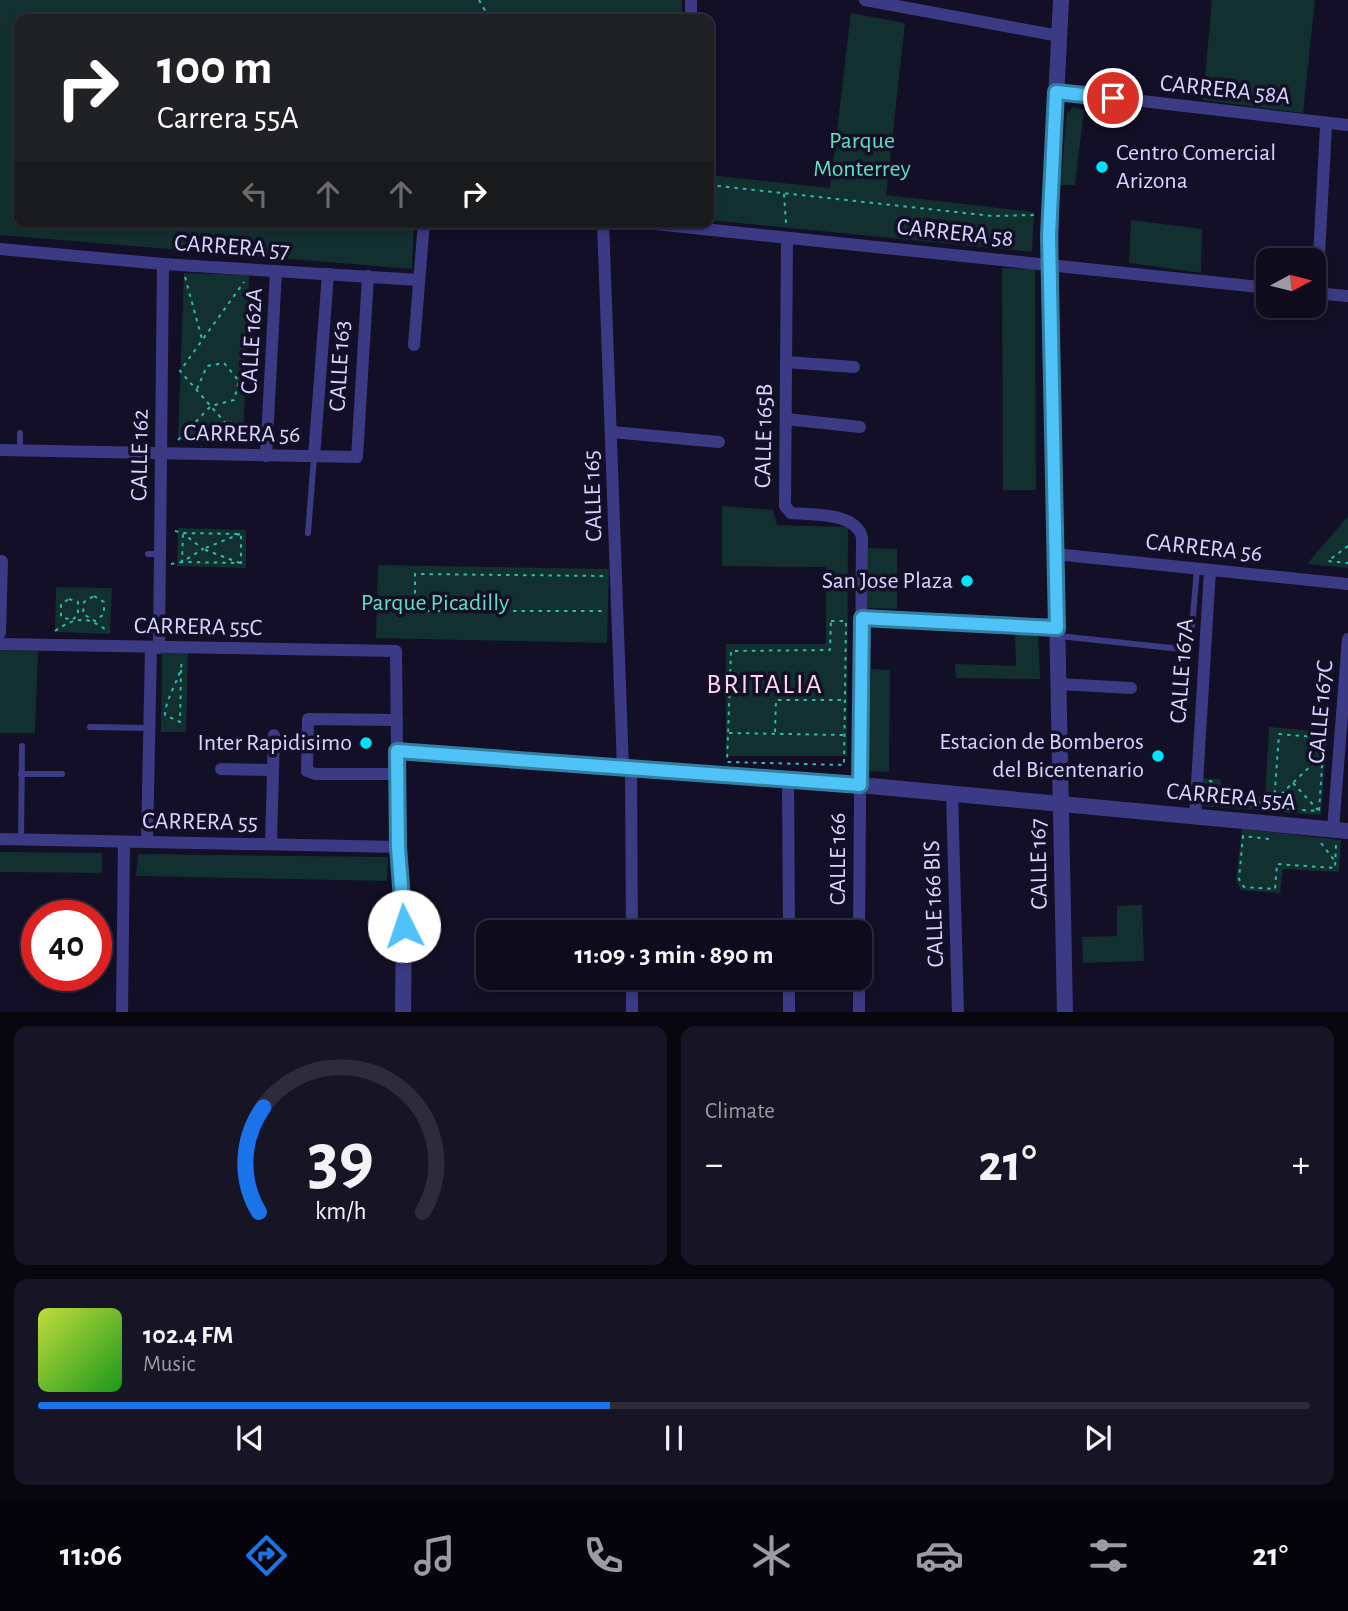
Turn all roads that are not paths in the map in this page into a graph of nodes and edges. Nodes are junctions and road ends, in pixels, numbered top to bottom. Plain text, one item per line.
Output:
1 (865, 0) edge
2 (1061, 0) edge
3 (1059, 36) junction
4 (1056, 92) junction
5 (1348, 125) edge
6 (1326, 127) dead end
7 (423, 228) edge
8 (603, 228) edge
9 (713, 228) edge
10 (787, 237) junction
11 (1318, 248) edge
12 (0, 249) edge
13 (163, 264) junction
14 (1050, 264) junction
15 (276, 271) junction
16 (328, 274) junction
17 (368, 276) junction
18 (419, 280) junction
19 (1256, 287) edge
20 (1326, 294) edge
21 (1348, 296) edge
22 (414, 345) dead end
23 (786, 362) junction
24 (854, 367) dead end
25 (786, 419) junction
26 (860, 427) dead end
27 (612, 432) junction
28 (20, 433) dead end
29 (719, 442) dead end
30 (0, 450) edge
31 (20, 450) junction
32 (162, 453) junction
33 (266, 456) junction
34 (314, 457) junction
35 (357, 457) joint
36 (308, 533) dead end
37 (1055, 554) junction
38 (2, 561) dead end
39 (1204, 570) junction
40 (1348, 584) edge
41 (862, 618) junction
42 (1057, 632) junction
43 (0, 633) edge
44 (1348, 639) edge
45 (0, 644) edge
46 (155, 647) junction
47 (1058, 684) junction
48 (1131, 688) dead end
49 (1345, 715) edge
50 (397, 720) junction
51 (90, 727) dead end
52 (150, 728) junction
53 (274, 735) dead end
54 (22, 746) dead end
55 (397, 751) junction
56 (221, 769) dead end
57 (627, 769) junction
58 (273, 770) junction
59 (21, 774) junction
60 (62, 774) dead end
61 (398, 774) junction
62 (788, 780) junction
63 (860, 785) junction
64 (952, 793) junction
65 (1060, 803) junction
66 (1195, 816) junction
67 (1340, 830) edge
68 (0, 839) edge
69 (21, 840) junction
70 (124, 842) junction
71 (148, 842) junction
72 (271, 844) junction
73 (398, 847) junction
74 (632, 920) edge
75 (789, 920) edge
76 (859, 920) edge
77 (632, 990) edge
78 (789, 990) edge
79 (859, 990) edge
80 (122, 1012) edge
81 (403, 1012) edge
82 (632, 1012) edge
83 (789, 1012) edge
84 (859, 1012) edge
85 (958, 1012) edge
86 (1065, 1012) edge

1 - 3 street
2 - 3 street, CALLE 167
3 - 4 street, CALLE 167
4 - 5 street, CARRERA 58A
4 - 14 street, CALLE 167
6 - 11 street
7 - 18 street
8 - 27 street, CALLE 165
9 - 10 street, CARRERA 58
10 - 14 street, CARRERA 58
10 - 23 street, CALLE 165B
12 - 13 street, CARRERA 57
13 - 15 street, CARRERA 57
13 - 32 street, CALLE 162
14 - 19 street, CARRERA 58
14 - 37 street, CALLE 167
15 - 16 street, CARRERA 57
15 - 33 street, CALLE 162A
16 - 17 street, CARRERA 57
16 - 34 street
17 - 18 street, CARRERA 57
17 - 35 street, CALLE 163
18 - 22 street
20 - 21 street
23 - 24 street
23 - 25 street, CALLE 165B
25 - 26 street
25 - 41 street, CALLE 165B
27 - 29 street
27 - 57 street, CALLE 165
28 - 31 lane
30 - 31 street, CARRERA 56
31 - 32 street, CARRERA 56
32 - 33 street, CARRERA 56
32 - 46 street, CALLE 162
33 - 34 street, CARRERA 56
34 - 35 street, CARRERA 56
34 - 36 lane
37 - 39 street, CARRERA 56
37 - 42 street, CALLE 167
38 - 43 street
39 - 40 street, CARRERA 56
39 - 42 lane
39 - 66 street, CALLE 167A
41 - 42 street
41 - 63 street, CALLE 166
42 - 47 street, CALLE 167
44 - 49 street, CALLE 167C
45 - 46 street, CARRERA 55C
46 - 50 street, CARRERA 55C
46 - 52 street, CALLE 162
47 - 48 street
47 - 65 street, CALLE 167
49 - 67 street, CALLE 167C
50 - 55 street
50 - 61 street
51 - 52 lane
52 - 71 street, CALLE 162
53 - 58 street
54 - 59 lane
55 - 57 street, CARRERA 55A
55 - 61 street
56 - 58 street
57 - 62 street, CARRERA 55A
57 - 74 street, CALLE 165
58 - 72 street
59 - 60 lane
59 - 69 lane
61 - 73 street
62 - 63 street, CARRERA 55A
62 - 75 street
63 - 64 street, CARRERA 55A
63 - 76 street, CALLE 166
64 - 65 street, CARRERA 55A
64 - 85 street, CALLE 166 BIS
65 - 66 street, CARRERA 55A
65 - 86 street, CALLE 167
66 - 67 street, CARRERA 55A
68 - 69 street, CARRERA 55
69 - 70 street, CARRERA 55
70 - 71 street, CARRERA 55
70 - 80 street
71 - 72 street, CARRERA 55
72 - 73 street, CARRERA 55
73 - 81 street
77 - 82 street
78 - 83 street
79 - 84 street

